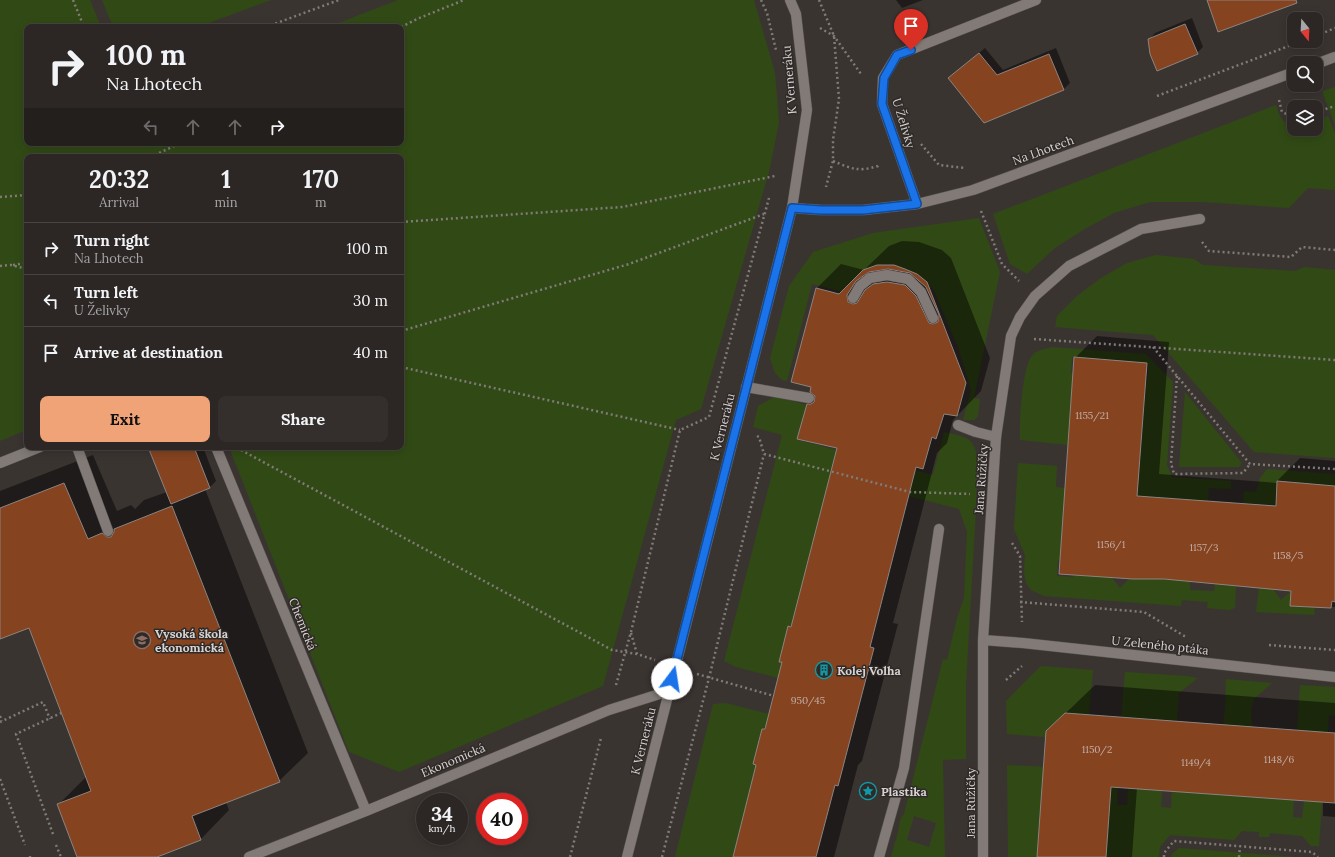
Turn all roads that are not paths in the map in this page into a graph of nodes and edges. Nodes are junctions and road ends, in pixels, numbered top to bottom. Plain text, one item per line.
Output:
1 (790, 0) edge
2 (1036, 0) edge
3 (1335, 57) edge
4 (1323, 61) edge
5 (1287, 75) edge
6 (917, 204) junction
7 (792, 208) junction
8 (1200, 219) dead end
9 (853, 298) dead end
10 (933, 318) dead end
11 (746, 387) junction
12 (809, 398) dead end
13 (958, 425) dead end
14 (996, 437) junction
15 (32, 450) edge
16 (78, 450) edge
17 (217, 450) edge
18 (0, 463) edge
19 (939, 529) dead end
20 (108, 531) dead end
21 (983, 640) junction
22 (1335, 677) edge
23 (669, 691) junction
24 (366, 811) junction
25 (249, 857) edge
26 (627, 857) edge
27 (879, 857) edge
28 (983, 857) edge

1 - 7 street, K Verneráku
2 - 6 street, U Želivky
3 - 4 street
5 - 6 street, Na Lhotech
6 - 7 street, Na Lhotech
7 - 11 street, K Verneráku
8 - 14 street, Jana Růžičky
9 - 10 street
11 - 12 street
11 - 23 street, K Verneráku
13 - 14 street
14 - 21 street, Jana Růžičky
15 - 18 street
16 - 20 street
17 - 24 street, Chemická
19 - 27 street
21 - 22 street, U Zeleného ptáka
21 - 28 street, Jana Růžičky
23 - 24 street, Ekonomická
23 - 26 street, K Verneráku
24 - 25 street, Ekonomická

